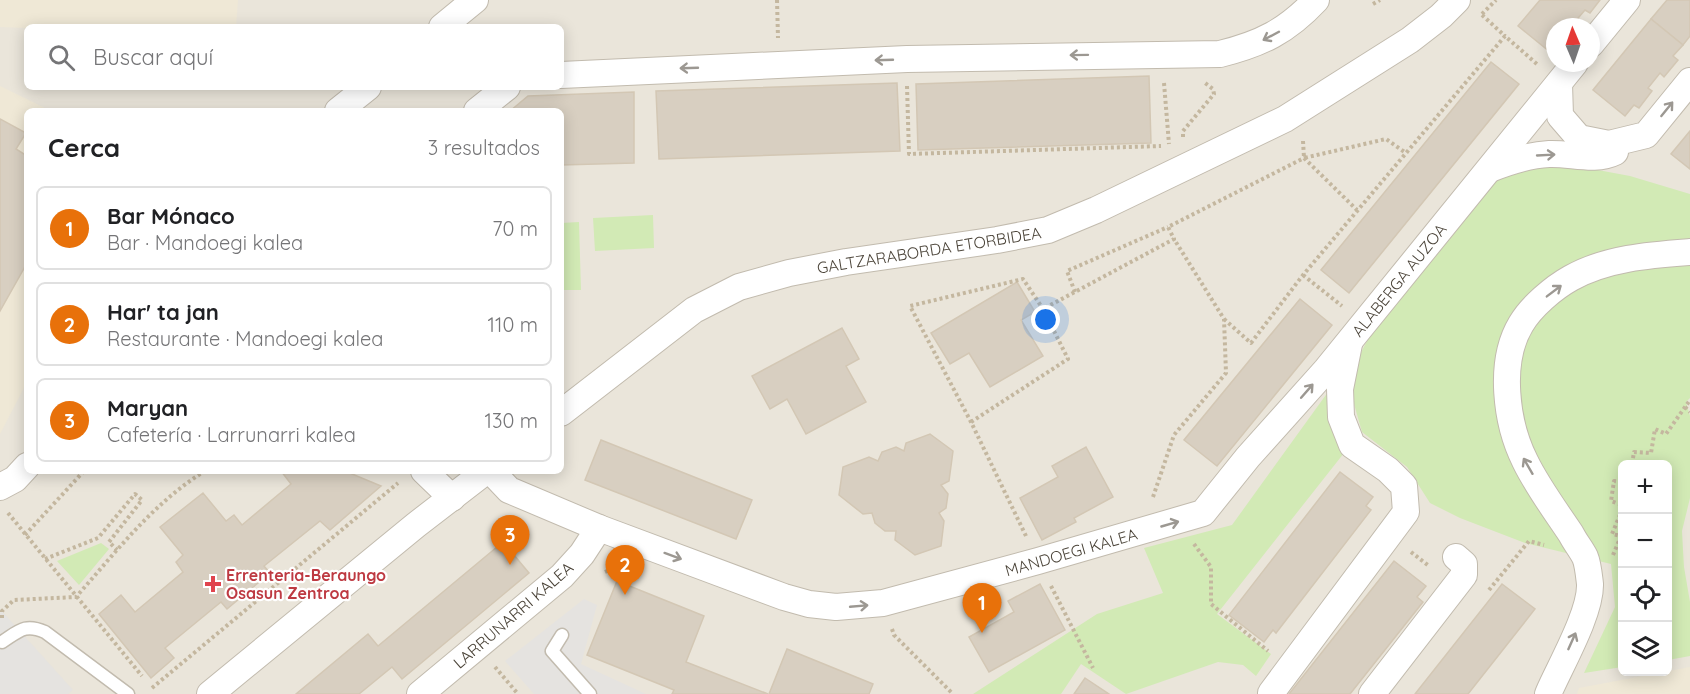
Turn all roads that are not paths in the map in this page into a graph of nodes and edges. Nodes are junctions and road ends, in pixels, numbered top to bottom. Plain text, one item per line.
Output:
1 (476, 0) edge
2 (1316, 0) edge
3 (1627, 0) edge
4 (1444, 5) edge
5 (446, 24) edge
6 (1600, 33) edge
7 (1568, 72) edge
8 (564, 75) edge
9 (1690, 81) edge
10 (1559, 84) junction
11 (364, 90) edge
12 (503, 90) edge
13 (342, 108) edge
14 (481, 108) edge
15 (1646, 135) junction
16 (1490, 170) junction
17 (1690, 252) edge
18 (1357, 332) junction
19 (564, 411) edge
20 (24, 469) edge
21 (427, 474) edge
22 (482, 474) edge
23 (494, 474) edge
24 (0, 487) edge
25 (452, 498) junction
26 (598, 528) junction
27 (1459, 573) road end
28 (562, 635) dead end
29 (2, 642) dead end
30 (1271, 693) edge
31 (128, 694) edge
32 (210, 694) edge
33 (420, 694) edge
34 (590, 694) edge
35 (1372, 694) edge
36 (1548, 694) edge

1 - 5 street
2 -> 8 street
3 - 6 street
4 - 19 street, GALTZARABORDA ETORBIDEA
7 - 10 street, ALABERGA AUZOA
15 -> 9 street, ALABERGA AUZOA
10 - 15 street
10 - 16 street, ALABERGA AUZOA
11 - 13 street
12 - 14 street
16 -> 15 street, ALABERGA AUZOA
16 - 18 street, ALABERGA AUZOA
36 -> 17 street
26 -> 18 street, MANDOEGI KALEA
18 - 30 street, ALABERGA AUZOA
20 - 24 street
21 - 25 street
22 - 25 street
23 - 26 street, MANDOEGI KALEA
25 - 32 street
26 - 33 street, LARRUNARRI KALEA
27 - 35 street
28 - 34 lane
29 - 31 lane

